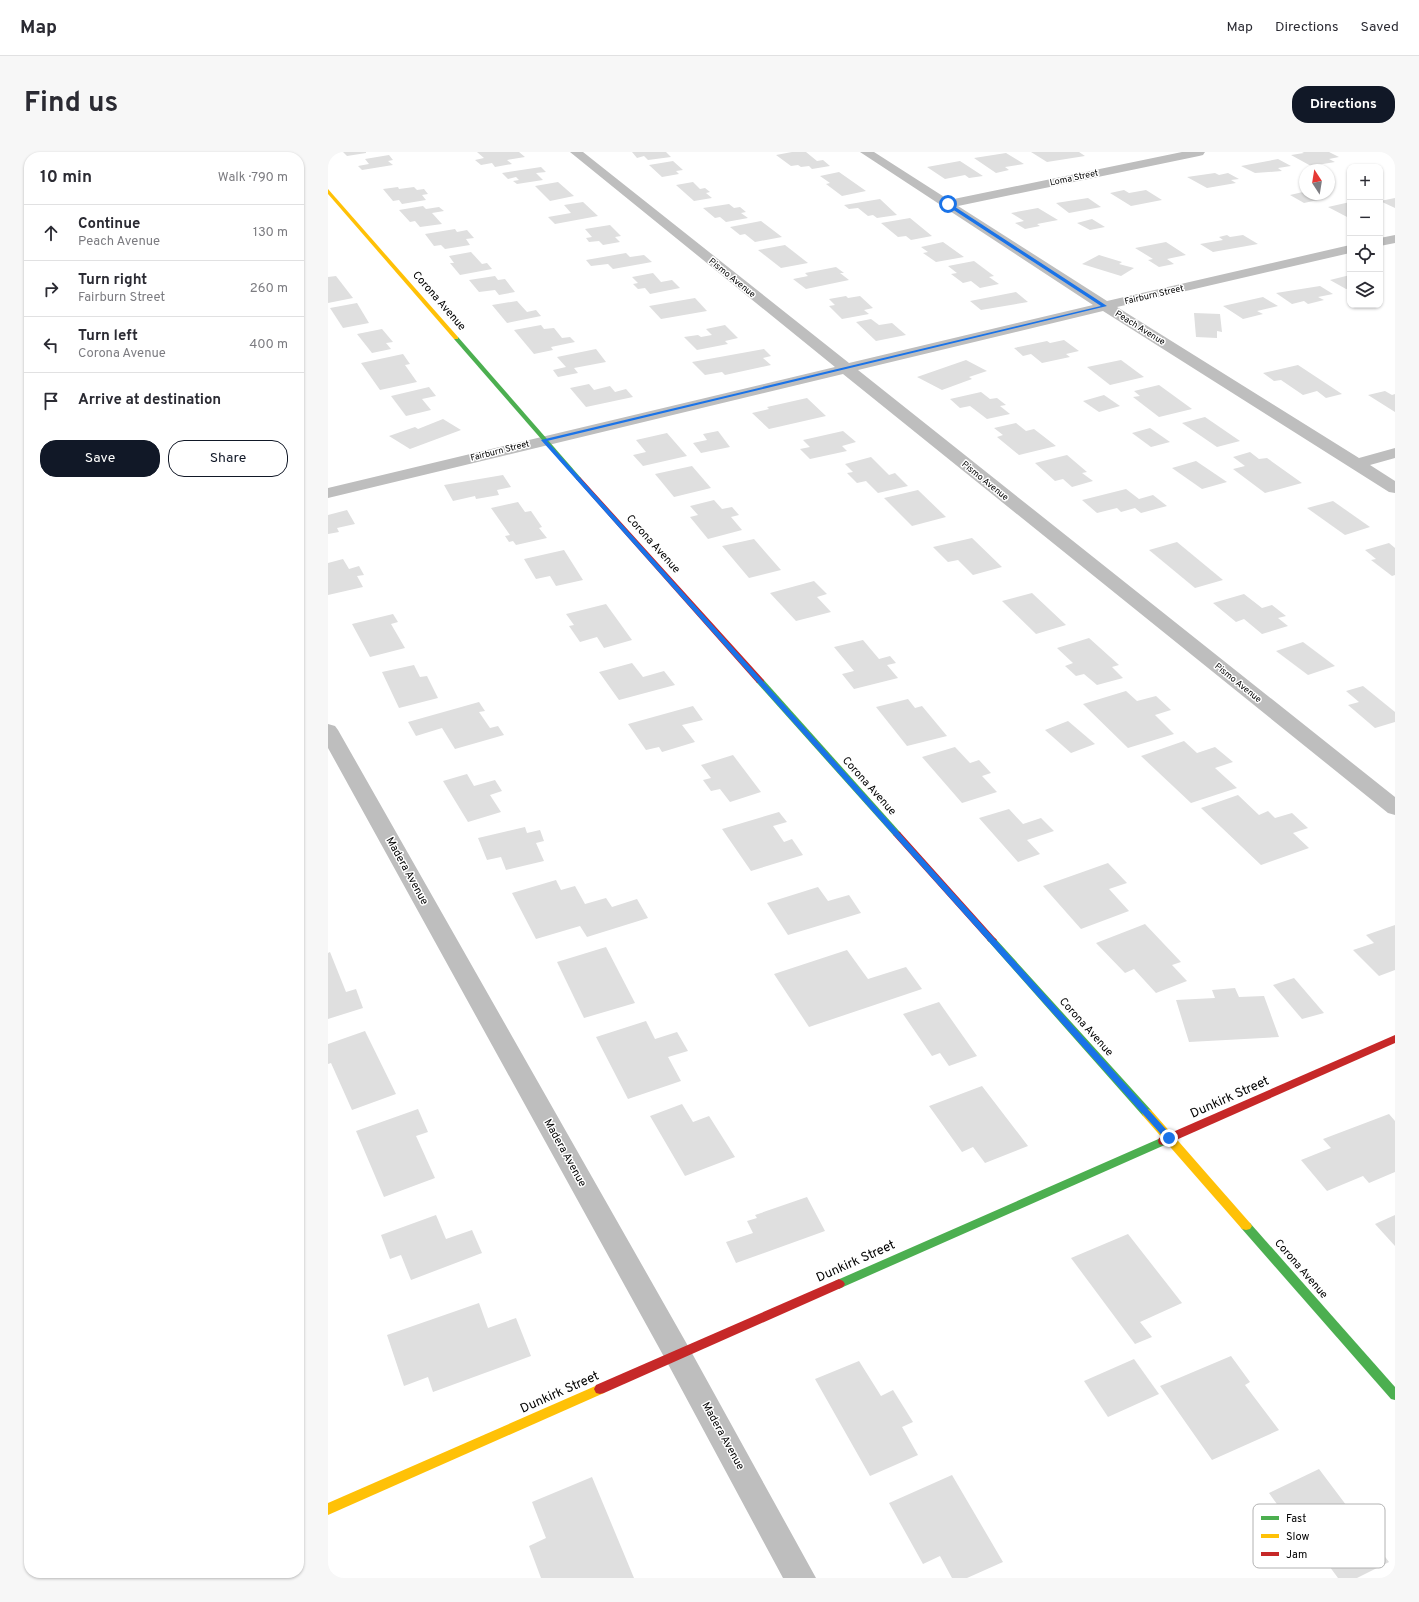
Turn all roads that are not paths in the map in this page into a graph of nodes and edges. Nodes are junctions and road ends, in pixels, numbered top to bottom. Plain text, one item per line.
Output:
1 (576, 152) edge
2 (866, 152) edge
3 (1199, 152) edge
4 (328, 191) edge
5 (948, 204) junction
6 (1395, 239) edge
7 (1383, 241) edge
8 (1347, 250) edge
9 (1105, 306) junction
10 (845, 369) junction
11 (544, 440) junction
12 (1395, 453) edge
13 (1357, 464) junction
14 (1395, 488) edge
15 (328, 492) edge
16 (328, 730) edge
17 (1395, 808) edge
18 (1395, 1039) edge
19 (1169, 1138) junction
20 (678, 1355) junction
21 (1395, 1395) edge
22 (328, 1509) edge
23 (800, 1578) edge

1 - 10 street, Pismo Avenue
2 - 5 street, Peach Avenue
3 - 5 street, Loma Street
4 - 11 street, Corona Avenue
5 - 9 street, Peach Avenue
6 - 7 street
8 - 9 street, Fairburn Street
9 - 10 street, Fairburn Street
9 - 13 street, Peach Avenue
10 - 11 street, Fairburn Street
10 - 17 street, Pismo Avenue
11 - 15 street, Fairburn Street
11 - 19 street, Corona Avenue
12 - 13 street
13 - 14 street, Peach Avenue
16 - 20 street, Madera Avenue
18 - 19 street, Dunkirk Street
19 - 20 street, Dunkirk Street
19 - 21 street, Corona Avenue
20 - 22 street, Dunkirk Street
20 - 23 street, Madera Avenue

